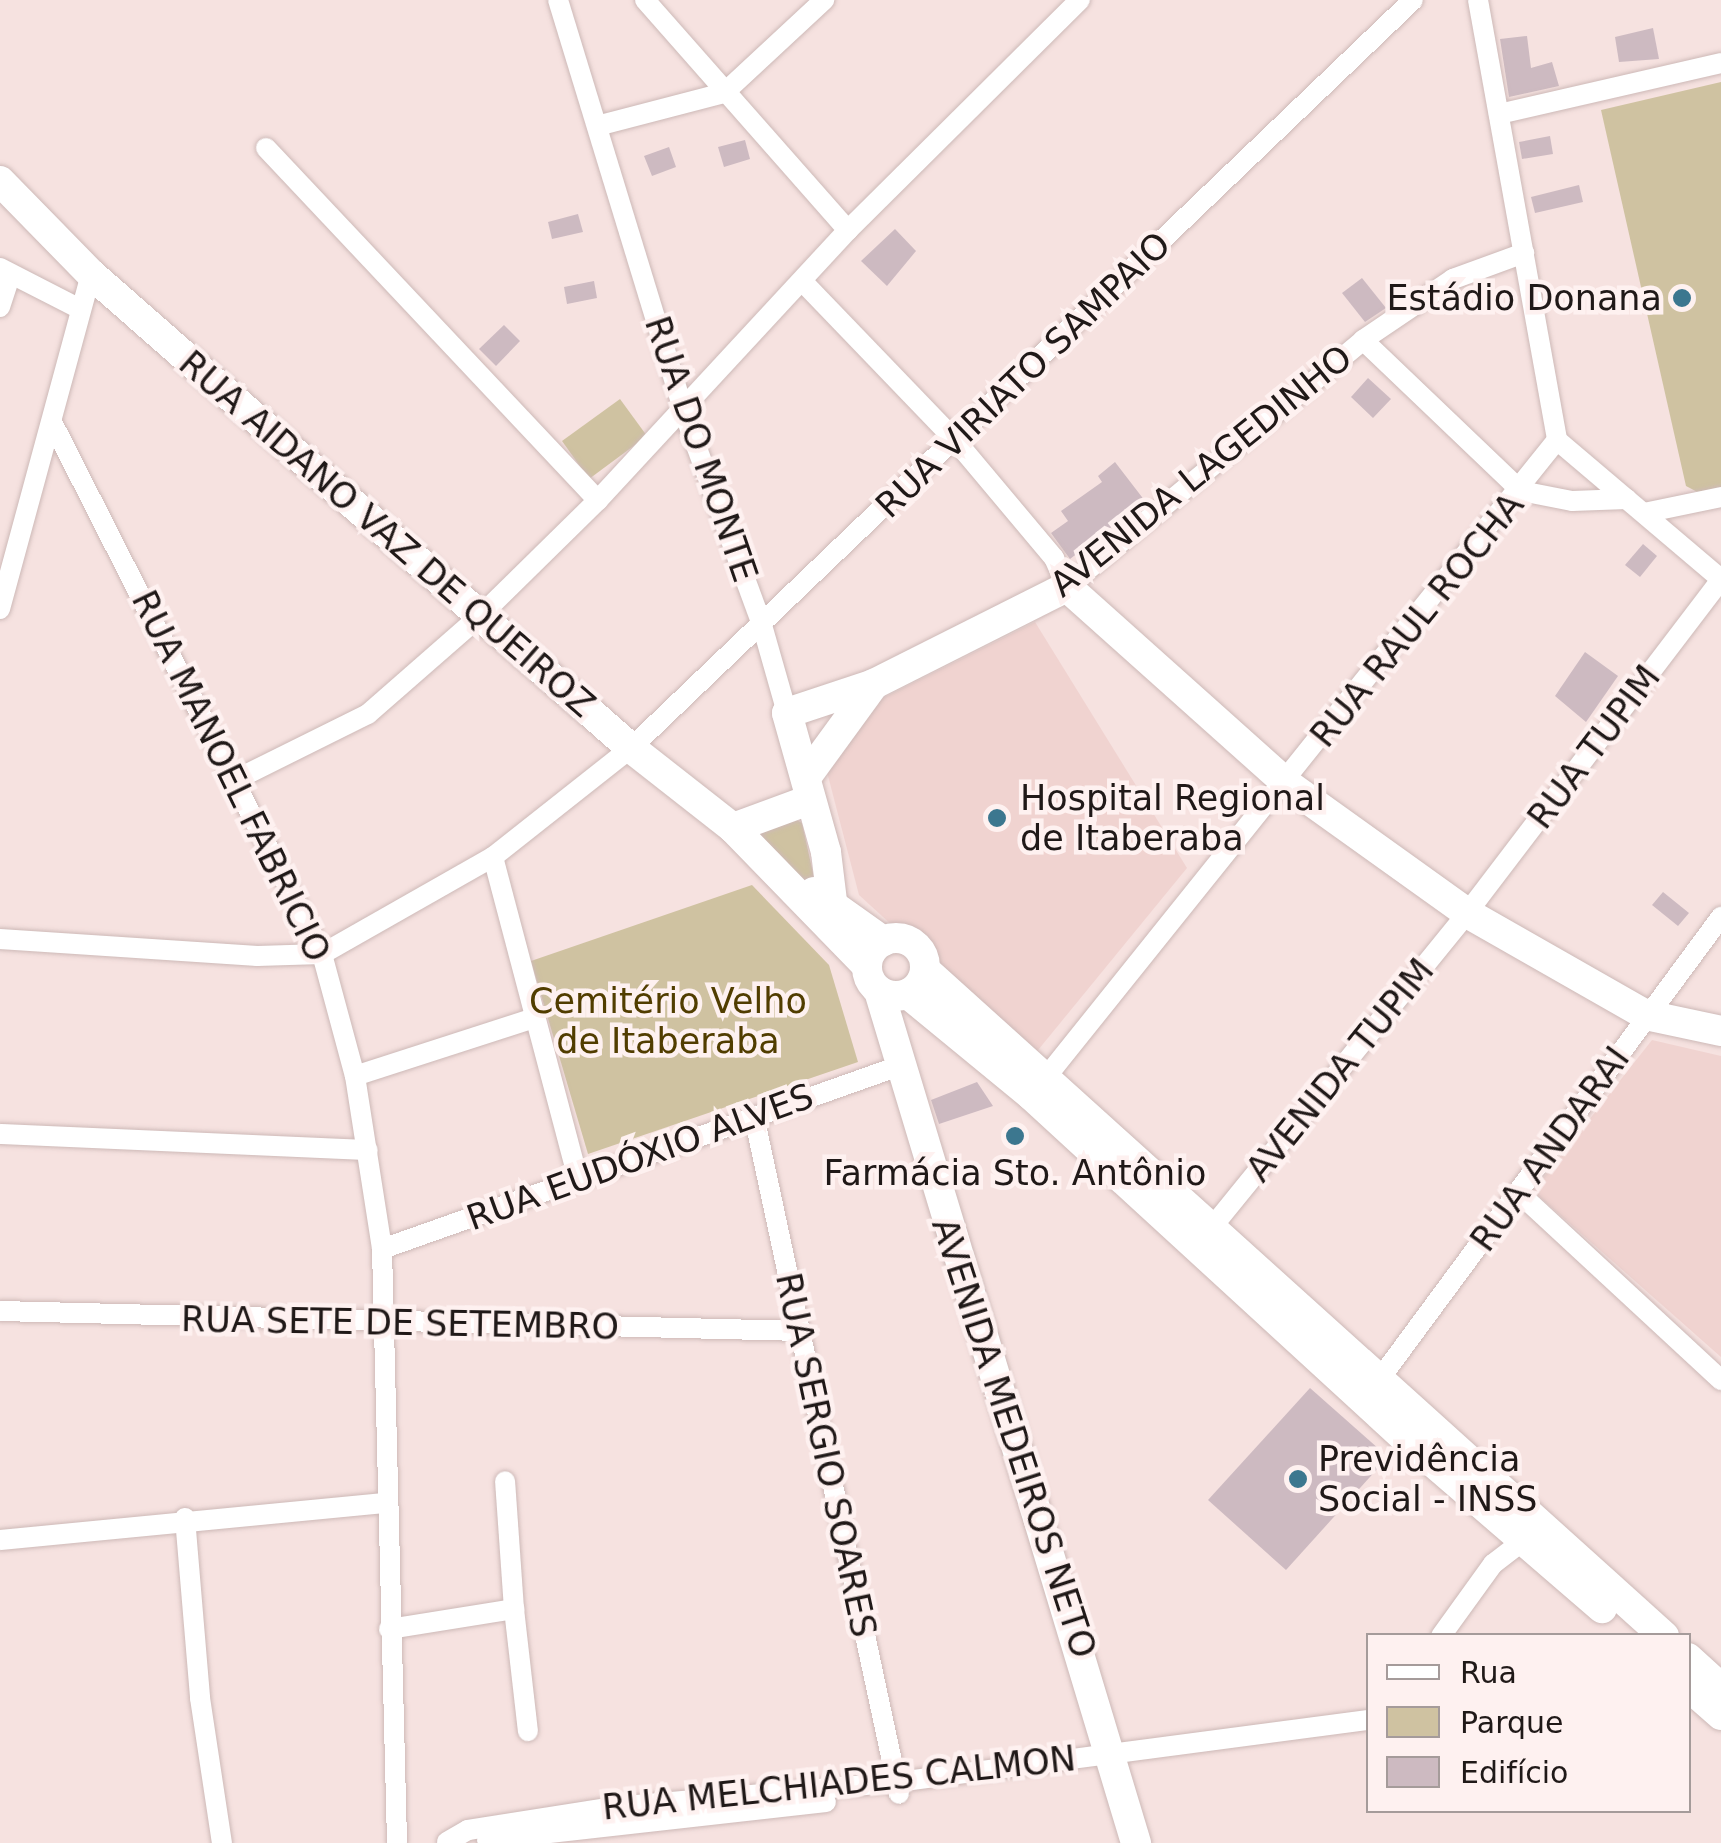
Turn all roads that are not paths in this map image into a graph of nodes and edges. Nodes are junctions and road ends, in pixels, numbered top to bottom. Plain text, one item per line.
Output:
1 (558, 0) edge
2 (645, 0) edge
3 (824, 0) edge
4 (1080, 0) edge
5 (1413, 0) edge
6 (1478, 0) edge
7 (1721, 63) edge
8 (724, 93) junction
9 (1500, 114) junction
10 (597, 126) junction
11 (266, 148) dead end
12 (0, 181) edge
13 (848, 230) junction
14 (1524, 253) junction
15 (5, 272) edge
16 (90, 274) junction
17 (802, 282) junction
18 (0, 307) edge
19 (78, 308) junction
20 (1363, 340) junction
21 (683, 410) junction
22 (52, 422) junction
23 (955, 440) junction
24 (1558, 440) junction
25 (1521, 491) junction
26 (1721, 497) edge
27 (598, 500) junction
28 (1626, 500) junction
29 (1644, 514) junction
30 (1721, 580) edge
31 (1068, 587) junction
32 (0, 609) edge
33 (480, 615) junction
34 (762, 625) junction
35 (874, 684) junction
36 (787, 713) junction
37 (631, 748) junction
38 (237, 779) junction
39 (1287, 784) junction
40 (808, 788) junction
41 (734, 828) junction
42 (492, 857) junction
43 (784, 877) junction
44 (832, 900) junction
45 (1467, 914) junction
46 (1721, 917) edge
47 (0, 939) edge
48 (322, 954) junction
49 (893, 976) junction
50 (1646, 1015) junction
51 (534, 1018) junction
52 (1721, 1031) edge
53 (899, 1066) junction
54 (356, 1076) junction
55 (1039, 1086) junction
56 (754, 1116) junction
57 (0, 1134) edge
58 (368, 1150) junction
59 (1111, 1151) junction
60 (578, 1178) junction
61 (1520, 1194) junction
62 (1213, 1226) junction
63 (382, 1250) junction
64 (0, 1311) edge
65 (382, 1325) junction
66 (800, 1331) junction
67 (1362, 1376) junction
68 (1721, 1380) edge
69 (504, 1481) dead end
70 (387, 1503) junction
71 (186, 1518) junction
72 (1532, 1533) junction
73 (0, 1540) edge
74 (1592, 1584) junction
75 (514, 1609) junction
76 (389, 1628) junction
77 (1443, 1633) edge
78 (1631, 1633) edge
79 (1660, 1633) edge
80 (1691, 1661) edge
81 (1721, 1688) edge
82 (1691, 1689) edge
83 (1721, 1716) edge
84 (1366, 1720) edge
85 (528, 1730) dead end
86 (1124, 1755) junction
87 (898, 1788) junction
88 (616, 1825) edge
89 (446, 1842) edge
90 (222, 1843) edge
91 (397, 1843) edge
92 (436, 1843) edge
93 (1136, 1843) edge

1 - 10 street, RUA DO MONTE
2 - 8 street
3 - 8 street
4 - 13 street
5 - 23 street, RUA VIRIATO SAMPAIO
6 - 9 street
7 - 9 street
8 - 10 street
8 - 13 street
9 - 14 street
10 - 21 street, RUA DO MONTE
11 - 27 street
12 - 16 street, RUA AIDANO VAZ DE QUEIROZ
13 - 17 street
14 - 20 street, AVENIDA LAGEDINHO
14 - 24 street
15 - 18 street
15 - 19 street
16 - 19 street
16 - 33 street, RUA AIDANO VAZ DE QUEIROZ
17 - 21 street
17 - 23 street
19 - 22 street
20 - 25 street
20 - 31 street, AVENIDA LAGEDINHO
21 - 27 street
21 - 34 street, RUA DO MONTE
22 - 32 street
22 - 38 street, RUA MANOEL FABRICIO
23 - 31 street
23 - 34 street, RUA VIRIATO SAMPAIO
24 - 25 street, RUA RAUL ROCHA
24 - 28 street
25 - 28 street
25 - 39 street, RUA RAUL ROCHA
26 - 29 street
27 - 33 street
28 - 29 street
29 - 30 street
30 - 45 street, RUA TUPIM
31 - 35 street, AVENIDA LAGEDINHO
31 - 39 street
33 - 37 street, RUA AIDANO VAZ DE QUEIROZ
33 - 38 street
34 - 36 street, RUA DO MONTE
34 - 37 street, RUA VIRIATO SAMPAIO
35 - 36 street, AVENIDA LAGEDINHO
35 - 40 street, AVENIDA LAGEDINHO
36 - 40 street, RUA DO MONTE
37 - 41 street, RUA AIDANO VAZ DE QUEIROZ
37 - 42 street, RUA VIRIATO SAMPAIO
38 - 48 street, RUA MANOEL FABRICIO
39 - 45 street
39 - 55 street, RUA RAUL ROCHA
40 - 41 street
40 - 44 street, RUA DO MONTE
41 - 43 street, RUA AIDANO VAZ DE QUEIROZ
42 - 48 street, RUA VIRIATO SAMPAIO
42 - 51 street
43 - 44 street, RUA AIDANO VAZ DE QUEIROZ
43 - 49 street, RUA AIDANO VAZ DE QUEIROZ
44 - 49 street, RUA AIDANO VAZ DE QUEIROZ
45 - 50 street
45 - 62 street, AVENIDA TUPIM
46 - 50 street, RUA ANDARAI
47 - 48 street
48 - 54 street, RUA MANOEL FABRICIO
49 - 53 street, AVENIDA MEDEIROS NETO
49 - 55 street
50 - 52 street
50 - 61 street, RUA ANDARAI
51 - 54 street
51 - 60 street
53 - 56 street, RUA EUDÓXIO ALVES
53 - 86 street, AVENIDA MEDEIROS NETO
54 - 58 street, RUA MANOEL FABRICIO
55 - 59 street
56 - 60 street, RUA EUDÓXIO ALVES
56 - 66 street, RUA SERGIO SOARES
57 - 58 street
58 - 63 street, RUA MANOEL FABRICIO
59 - 62 street
59 - 67 street
60 - 63 street, RUA EUDÓXIO ALVES
61 - 67 street, RUA ANDARAI
61 - 68 street
62 - 67 street
63 - 65 street, RUA MANOEL FABRICIO
64 - 65 street, RUA SETE DE SETEMBRO
65 - 66 street, RUA SETE DE SETEMBRO
65 - 70 street, RUA MANOEL FABRICIO
66 - 87 street, RUA SERGIO SOARES
67 - 72 street
69 - 75 street
70 - 71 street
70 - 76 street, RUA MANOEL FABRICIO
71 - 73 street
71 - 90 street
72 - 74 street
72 - 77 street
74 - 78 street
74 - 79 street
75 - 76 street
75 - 85 street
76 - 91 street, RUA MANOEL FABRICIO
80 - 81 street
82 - 83 street
84 - 86 street, RUA MELCHIADES CALMON
86 - 87 street, RUA MELCHIADES CALMON
86 - 93 street, AVENIDA MEDEIROS NETO
87 - 88 street, RUA MELCHIADES CALMON
88 - 89 street, RUA MELCHIADES CALMON
89 - 92 street, RUA MELCHIADES CALMON

